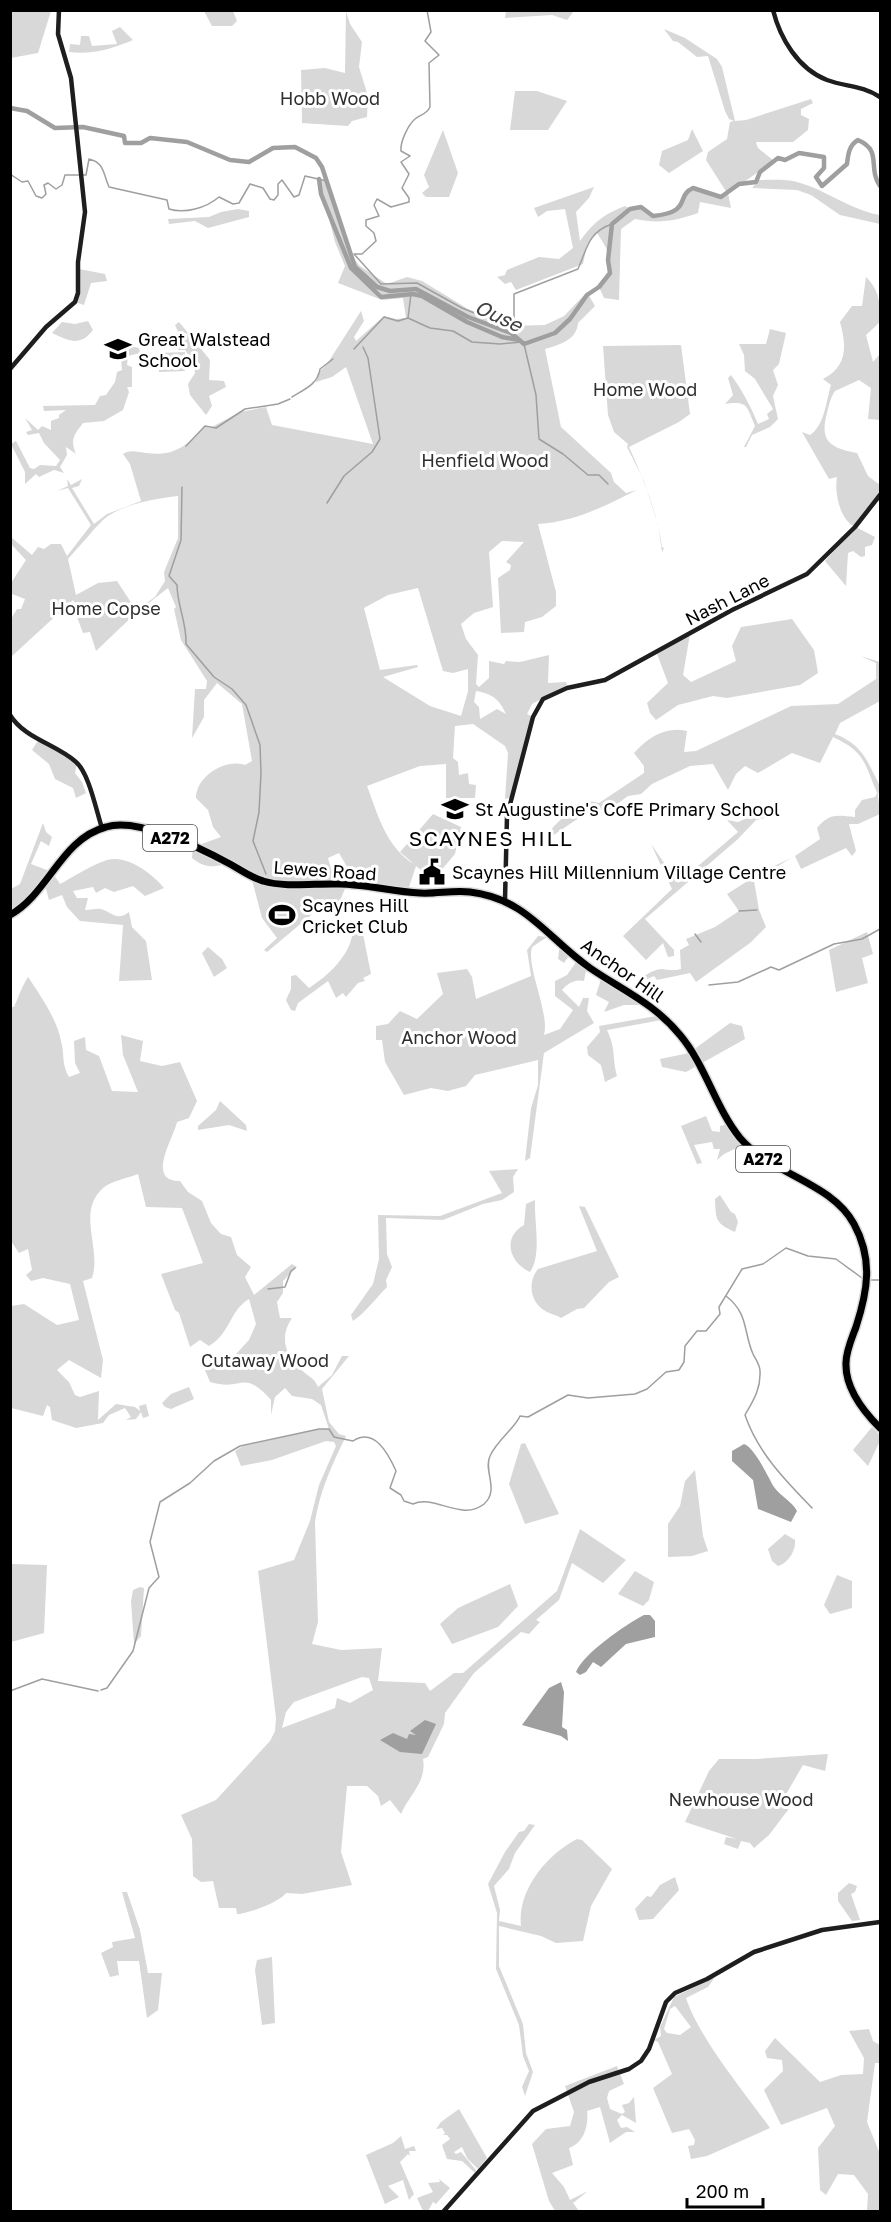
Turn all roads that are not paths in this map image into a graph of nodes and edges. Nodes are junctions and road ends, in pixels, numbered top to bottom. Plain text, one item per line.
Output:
1 (58, 10) edge
2 (773, 10) edge
3 (880, 97) edge
4 (10, 369) edge
5 (880, 495) edge
6 (10, 715) edge
7 (102, 828) junction
8 (505, 900) junction
9 (10, 915) edge
10 (879, 1427) edge
11 (880, 1922) edge
12 (443, 2211) edge

1 - 4 street
2 - 3 street
5 - 8 street, Nash Lane
6 - 7 street
7 - 8 highway, Lewes Road / A272
7 - 9 highway, Lewes Road / A272
8 - 10 highway, Anchor Hill / A272
11 - 12 street

